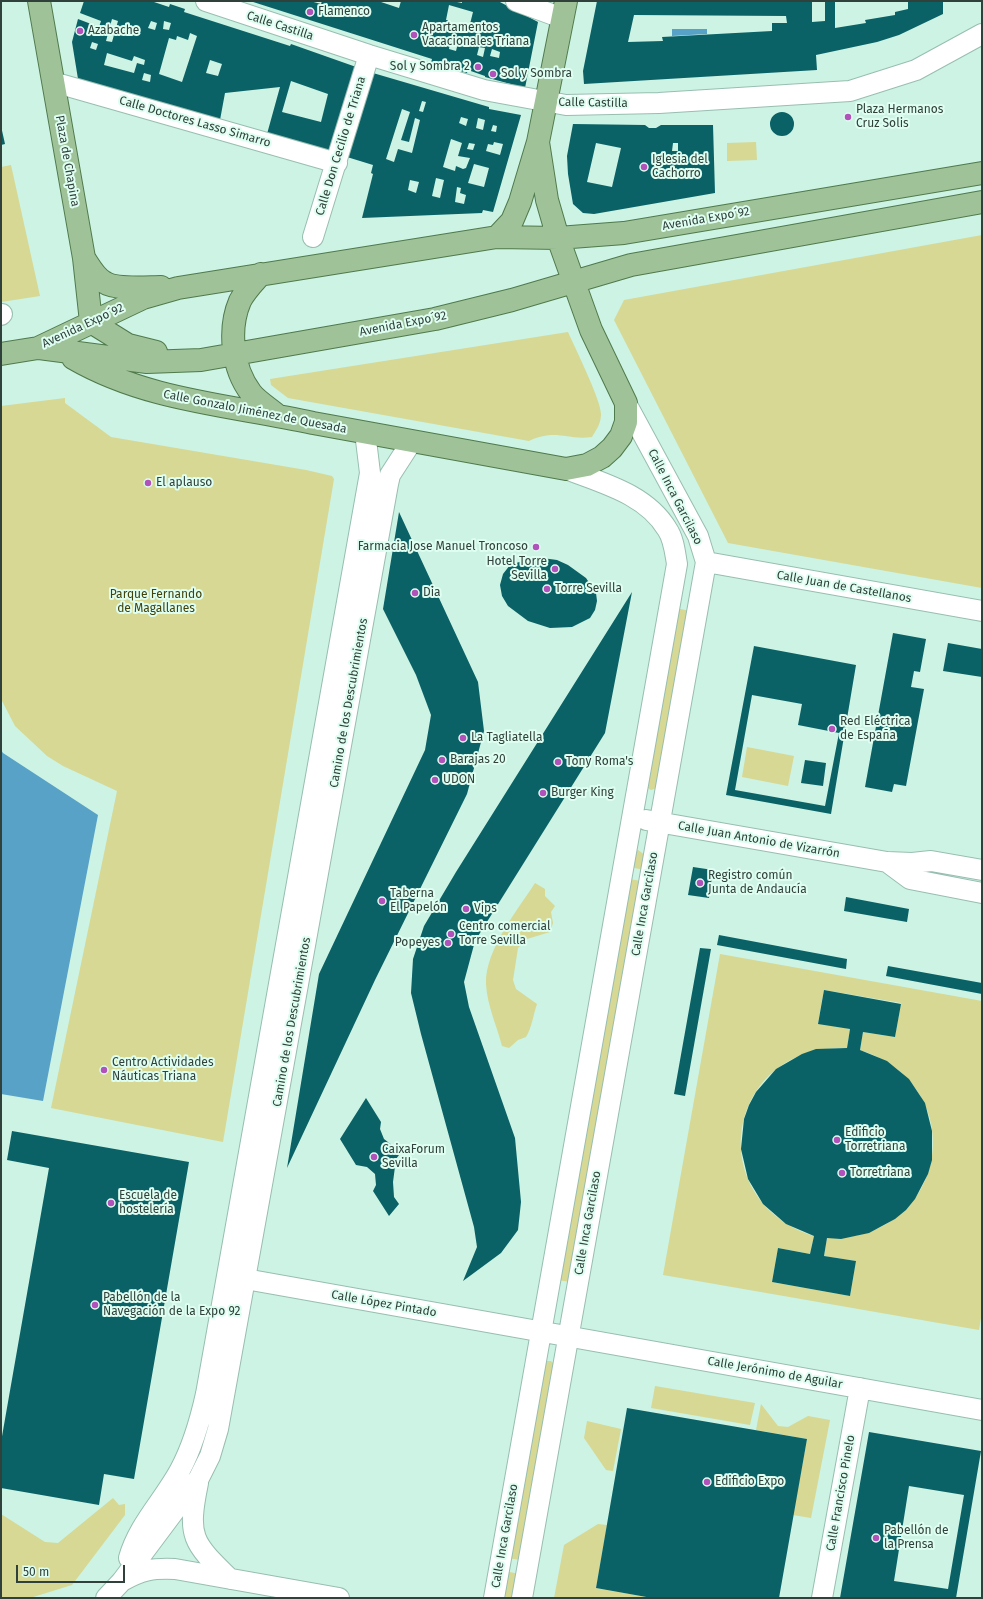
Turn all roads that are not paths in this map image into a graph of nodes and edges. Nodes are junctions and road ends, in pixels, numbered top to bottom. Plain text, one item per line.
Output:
1 (39, 1) edge
2 (206, 1) edge
3 (516, 1) edge
4 (564, 10) edge
5 (982, 34) edge
6 (369, 55) junction
7 (53, 82) junction
8 (545, 102) junction
9 (538, 142) junction
10 (336, 162) junction
11 (982, 173) edge
12 (982, 202) edge
13 (313, 237) dead end
14 (498, 237) junction
15 (558, 238) junction
16 (84, 258) junction
17 (261, 274) junction
18 (574, 282) junction
19 (178, 288) junction
20 (91, 322) junction
21 (38, 348) junction
22 (60, 350) junction
23 (8, 353) edge
24 (235, 354) junction
25 (188, 361) junction
26 (626, 402) junction
27 (278, 415) junction
28 (365, 432) junction
29 (412, 441) junction
30 (566, 469) junction
31 (706, 562) junction
32 (982, 611) edge
33 (632, 818) junction
34 (660, 823) junction
35 (909, 870) junction
36 (982, 870) edge
37 (982, 881) edge
38 (982, 892) edge
39 (227, 1276) junction
40 (246, 1280) junction
41 (540, 1332) junction
42 (568, 1337) junction
43 (860, 1388) junction
44 (982, 1410) edge
45 (199, 1478) junction
46 (230, 1579) junction
47 (122, 1581) junction
48 (106, 1598) edge
49 (339, 1598) edge
50 (494, 1598) edge
51 (522, 1598) edge
52 (822, 1598) edge

1 - 7 main road, Plaza de Chapina
2 - 6 street, Calle Castilla
3 - 4 street
4 - 8 main road
5 - 8 street, Calle Castilla
6 - 8 street, Calle Castilla
6 - 10 street, Calle Don Cecilio de Triana
7 - 10 street, Calle Doctores Lasso Simarro
7 - 16 main road, Plaza de Chapina
8 - 9 main road
9 - 14 main road
9 - 15 main road, Calle Inca Garcilaso
10 - 13 street, Calle Don Cecilio de Triana
11 - 15 main road, Avenida Expo´92
12 - 18 main road, Avenida Expo´92
14 - 15 main road, Avenida Expo´92
14 - 17 main road, Avenida Expo´92
15 - 18 main road, Calle Inca Garcilaso
16 - 19 main road
16 - 20 main road, Plaza de Chapina
17 - 19 main road, Avenida Expo´92
17 - 24 main road
18 - 24 main road, Avenida Expo´92
18 - 26 main road, Calle Inca Garcilaso
19 - 20 main road, Avenida Expo´92
20 - 21 main road, Avenida Expo´92
20 - 25 main road
21 - 22 main road, Avenida Expo´92
21 - 23 main road
22 - 25 main road, Avenida Expo´92
22 - 27 main road, Calle Gonzalo Jiménez de Quesada
24 - 25 main road, Avenida Expo´92
24 - 27 main road
26 - 30 main road
26 - 31 street, Calle Inca Garcilaso
27 - 28 main road, Calle Gonzalo Jiménez de Quesada
28 - 29 main road, Calle Gonzalo Jiménez de Quesada
28 - 39 street, Camino de los Descubrimientos
29 - 30 main road, Calle Gonzalo Jiménez de Quesada
29 - 40 street, Camino de los Descubrimientos
30 - 33 street, Calle Inca Garcilaso
31 - 32 street, Calle Juan de Castellanos
31 - 34 street, Calle Inca Garcilaso
33 - 34 street, Calle Juan Antonio de Vizarrón
33 - 41 street, Calle Inca Garcilaso
34 - 35 street, Calle Juan Antonio de Vizarrón
34 - 42 street, Calle Inca Garcilaso
35 - 36 street, Calle Juan Antonio de Vizarrón
35 - 37 street
35 - 38 street, Calle Juan Antonio de Vizarrón
39 - 40 street, Calle López Pintado
39 - 47 street, Camino de los Descubrimientos
40 - 41 street, Calle López Pintado
40 - 45 street, Camino de los Descubrimientos
41 - 42 street, Calle López Pintado
41 - 50 street, Calle Inca Garcilaso
42 - 43 street, Calle Jerónimo de Aguilar
42 - 51 street, Calle Inca Garcilaso
43 - 44 street, Calle Jerónimo de Aguilar
43 - 52 street, Calle Francisco Pinelo
45 - 46 street
45 - 47 street, Camino de los Descubrimientos
46 - 47 street
46 - 49 street
47 - 48 street, Camino de los Descubrimientos

